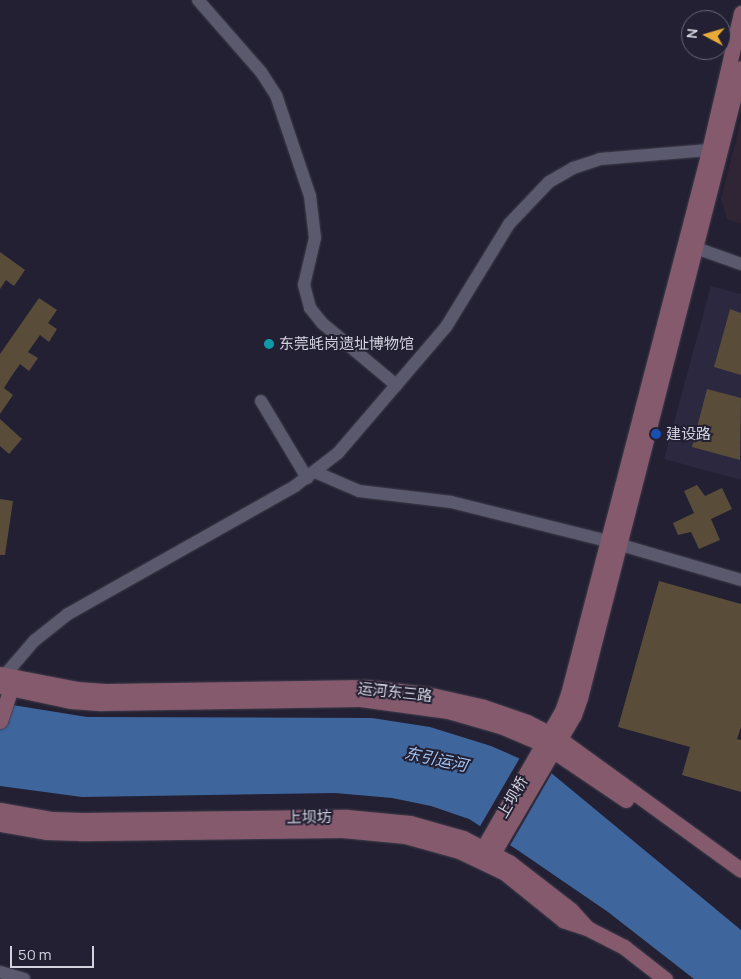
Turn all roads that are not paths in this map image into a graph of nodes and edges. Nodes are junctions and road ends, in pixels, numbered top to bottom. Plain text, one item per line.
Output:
1 (198, 0) edge
2 (741, 14) edge
3 (741, 68) edge
4 (709, 150) junction
5 (696, 248) junction
6 (741, 264) edge
7 (396, 385) junction
8 (260, 401) dead end
9 (311, 475) junction
10 (613, 542) junction
11 (741, 580) edge
12 (6, 682) edge
13 (0, 721) edge
14 (551, 741) junction
15 (0, 810) edge
16 (0, 824) edge
17 (488, 851) junction
18 (741, 870) edge
19 (741, 881) edge
20 (0, 972) edge
21 (24, 979) edge
22 (665, 979) edge

1 - 7 street
2 - 4 street
3 - 5 street
4 - 7 street
4 - 10 street
5 - 6 street
5 - 10 street
7 - 9 street
8 - 9 street
9 - 10 street
9 - 12 street
10 - 11 street
10 - 14 street
12 - 13 street
12 - 14 street, 运河东三路
14 - 17 street, 上坝桥
14 - 18 street, 运河东三路
14 - 19 street, 运河东三路
15 - 17 street, 上坝坊
16 - 17 street, 上坝坊
17 - 22 street, 上坝坊
20 - 21 street

